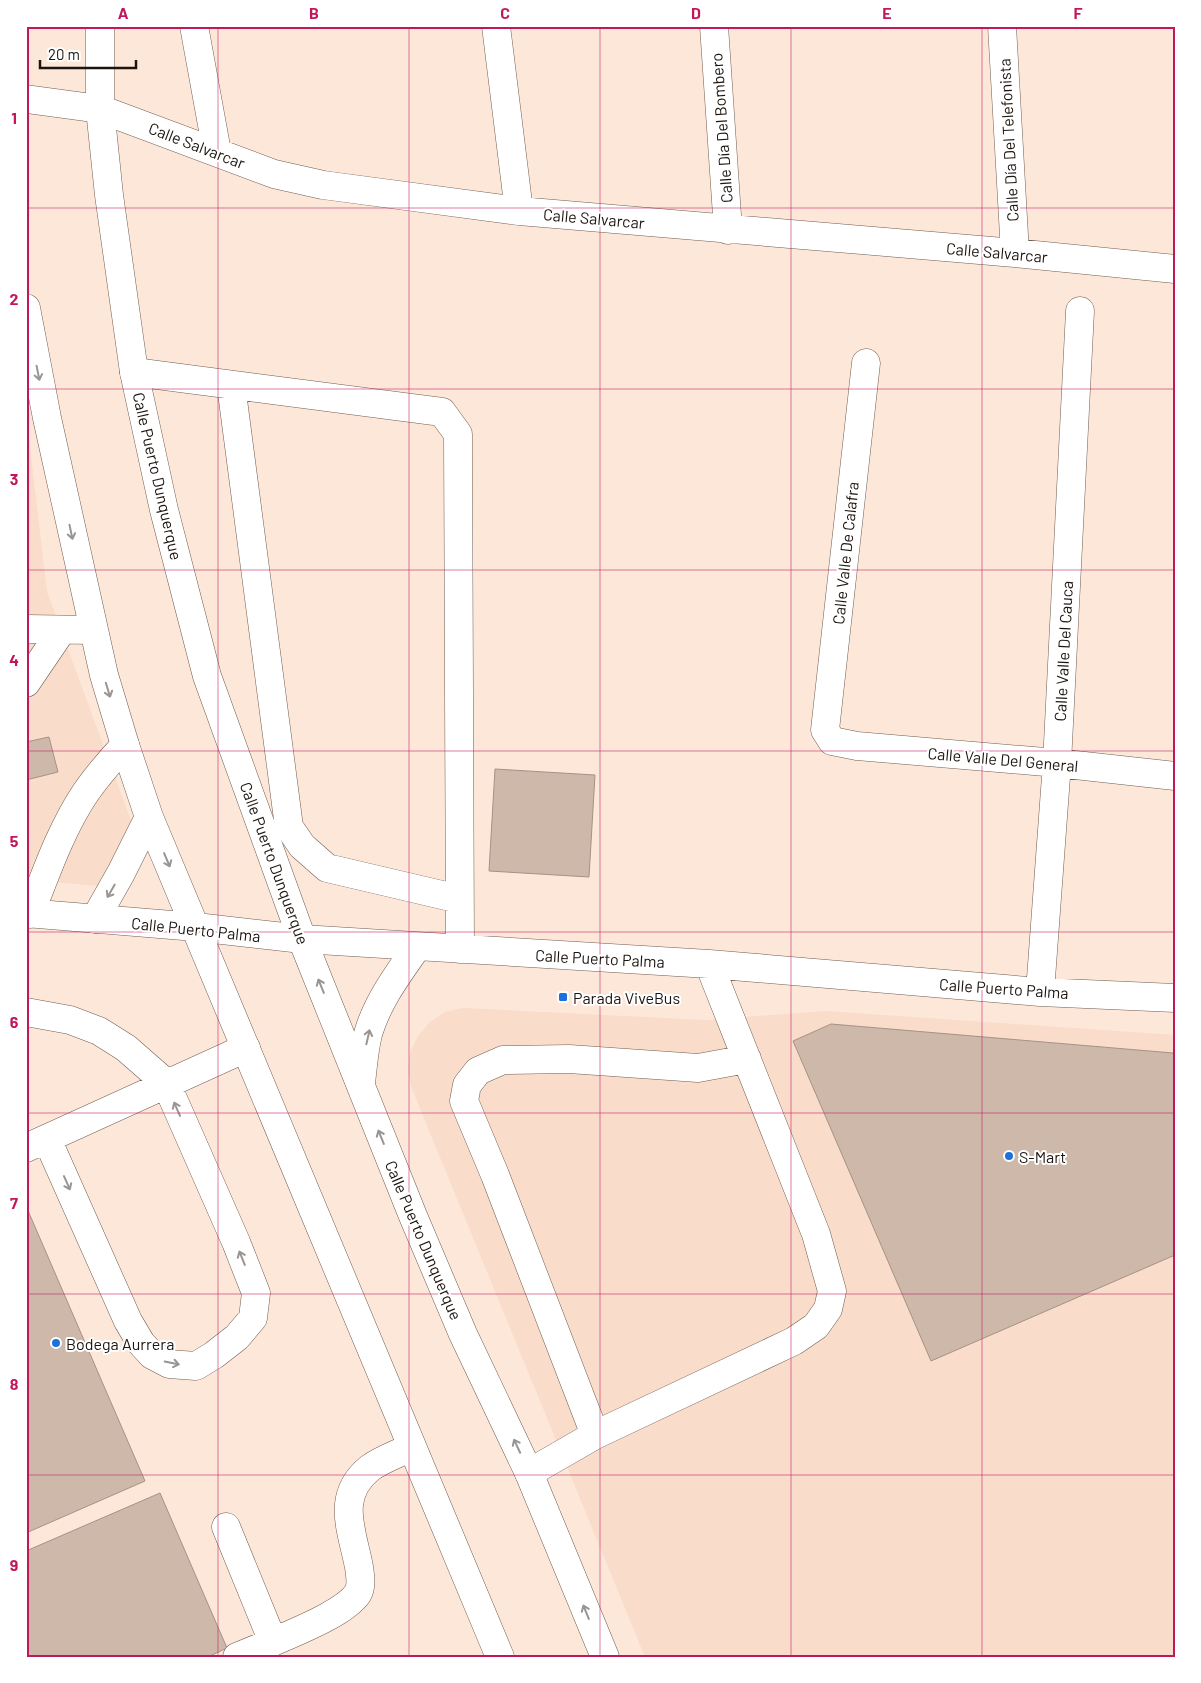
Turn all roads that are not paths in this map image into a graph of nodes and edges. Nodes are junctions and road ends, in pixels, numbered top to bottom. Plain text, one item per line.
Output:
1 (100, 26) edge
2 (194, 26) edge
3 (496, 26) edge
4 (714, 26) edge
5 (1002, 26) edge
6 (26, 99) edge
7 (100, 109) junction
8 (217, 152) junction
9 (519, 211) junction
10 (728, 230) junction
11 (1015, 254) junction
12 (1175, 269) edge
13 (26, 308) edge
14 (1080, 311) dead end
15 (866, 363) dead end
16 (134, 372) junction
17 (231, 385) junction
18 (26, 629) edge
19 (62, 630) junction
20 (93, 630) junction
21 (26, 683) edge
22 (832, 741) joint
23 (124, 744) junction
24 (1057, 763) junction
25 (1175, 776) edge
26 (149, 817) junction
27 (459, 899) junction
28 (28, 914) edge
29 (95, 919) junction
30 (196, 927) junction
31 (302, 940) junction
32 (417, 947) junction
33 (460, 949) junction
34 (709, 964) junction
35 (1040, 992) junction
36 (1175, 998) edge
37 (26, 1012) edge
38 (246, 1048) junction
39 (747, 1059) junction
40 (166, 1083) junction
41 (360, 1085) junction
42 (36, 1143) edge
43 (595, 1435) junction
44 (411, 1447) junction
45 (529, 1472) junction
46 (226, 1527) dead end
47 (273, 1642) junction
48 (237, 1657) edge
49 (500, 1657) edge
50 (605, 1657) edge

1 - 7 street, Calle Puerto Dunquerque
2 - 8 street
3 - 9 street
4 - 10 street, Calle Día Del Bombero
5 - 11 street, Calle Día Del Telefonista
6 - 7 street, Calle Salvarcar
7 - 8 street, Calle Salvarcar
7 - 16 street, Calle Puerto Dunquerque
8 - 9 street, Calle Salvarcar
9 - 10 street, Calle Salvarcar
10 - 11 street, Calle Salvarcar
11 - 12 street, Calle Salvarcar
13 -> 20 street
14 - 24 street, Calle Valle Del Cauca
15 - 22 street, Calle Valle De Calafra
16 - 17 street
16 - 31 street, Calle Puerto Dunquerque
17 - 27 street
17 - 27 street
18 - 19 street
19 - 20 street
19 - 21 street
20 -> 23 street
22 - 24 street, Calle Valle Del General
23 - 26 street
23 - 28 street
24 - 25 street, Calle Valle Del General
24 - 35 street, Calle Valle Del Cauca
26 -> 29 street
26 -> 30 street
27 - 33 street
28 - 29 street, Calle Puerto Palma
29 - 30 street, Calle Puerto Palma
30 - 31 street, Calle Puerto Palma
30 - 38 street
31 - 32 street, Calle Puerto Palma
41 -> 31 street, Calle Puerto Dunquerque
32 - 33 street, Calle Puerto Palma
41 -> 32 street
33 - 34 street, Calle Puerto Palma
34 - 35 street, Calle Puerto Palma
34 - 39 street
35 - 36 street, Calle Puerto Palma
37 - 40 street
38 - 40 street
38 - 44 street
39 - 43 street
39 - 43 street
40 - 42 street
42 -> 40 street
45 -> 41 street, Calle Puerto Dunquerque
43 - 45 street
44 - 47 street
44 - 49 street
50 -> 45 street, Calle Puerto Dunquerque
46 - 47 street
47 - 48 street

